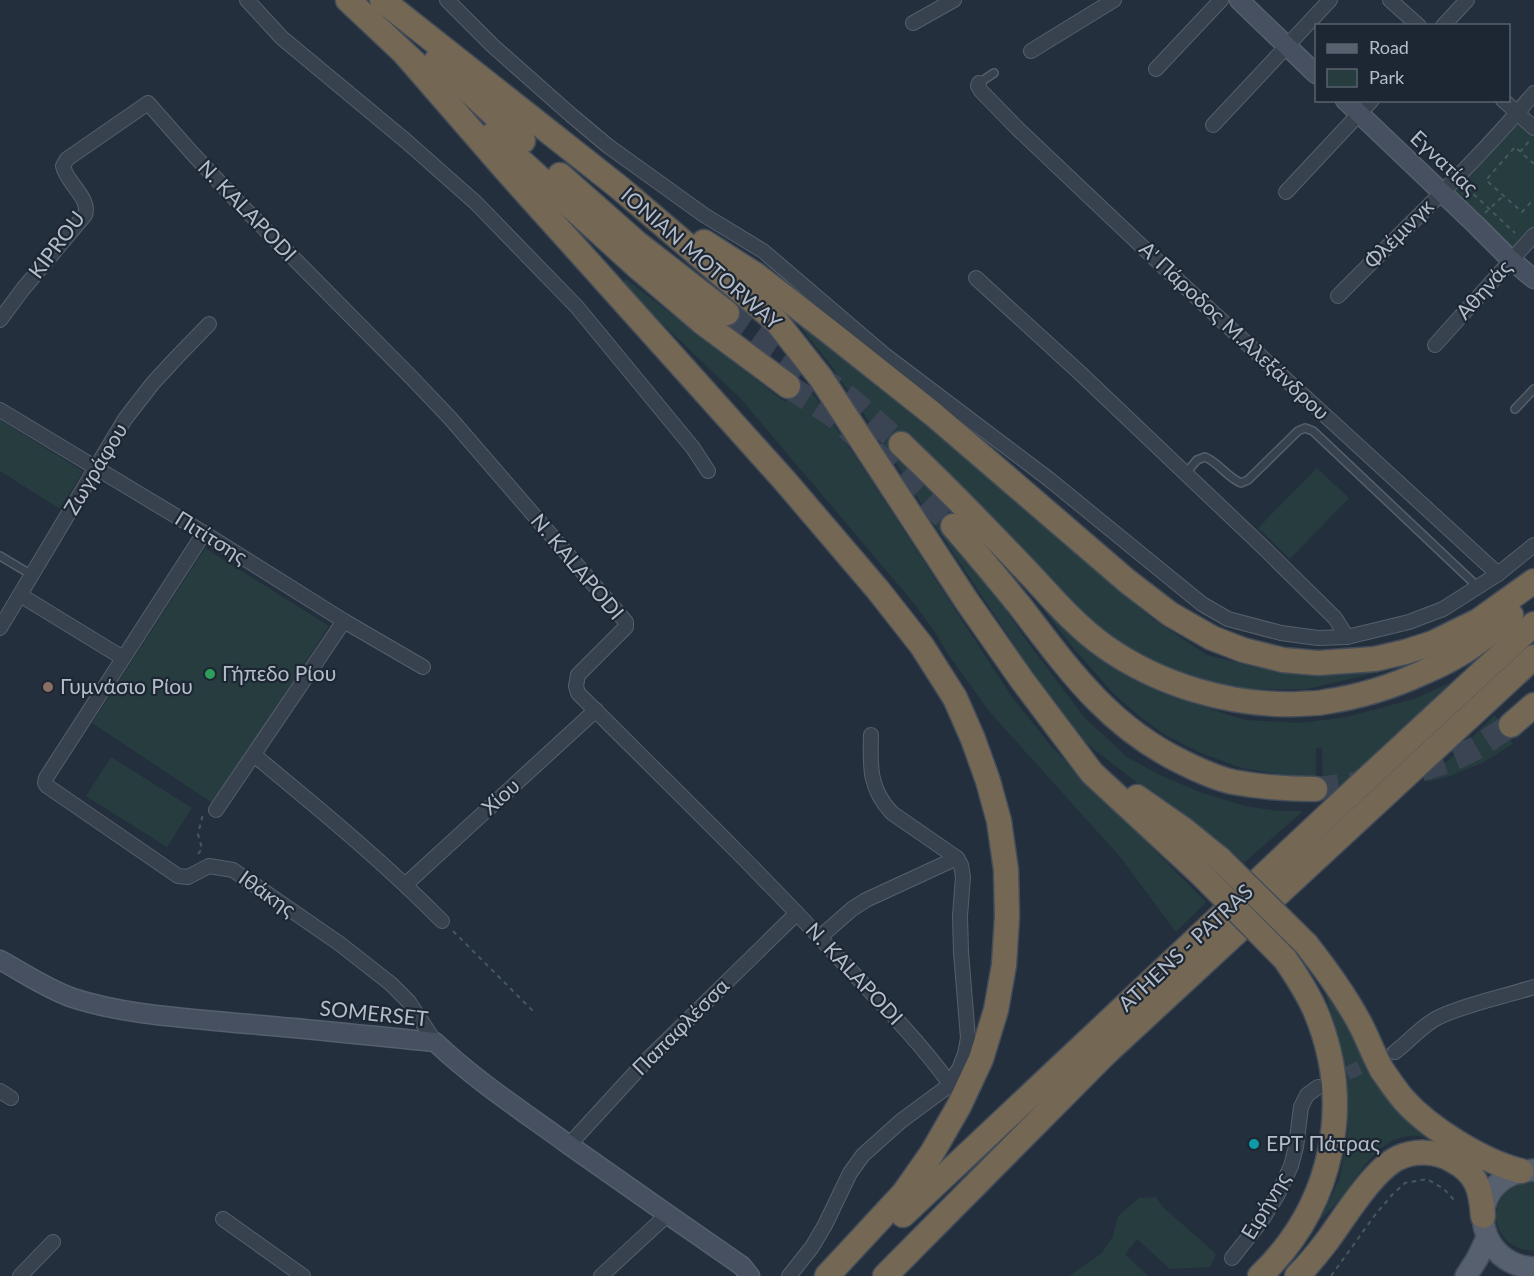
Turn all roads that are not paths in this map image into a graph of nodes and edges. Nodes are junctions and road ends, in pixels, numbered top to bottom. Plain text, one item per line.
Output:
1 (247, 0) edge
2 (348, 0) edge
3 (375, 0) edge
4 (382, 0) edge
5 (447, 0) edge
6 (954, 0) edge
7 (1114, 0) edge
8 (1221, 0) edge
9 (1239, 0) edge
10 (1330, 0) edge
11 (1390, 0) edge
12 (1467, 0) edge
13 (935, 4) edge
14 (913, 23) dead end
15 (1417, 24) edge
16 (1445, 24) edge
17 (1288, 47) junction
18 (1031, 51) dead end
19 (405, 54) junction
20 (1156, 69) dead end
21 (1315, 72) edge
22 (994, 73) dead end
23 (980, 82) joint
24 (1534, 93) edge
25 (1346, 102) edge
26 (1370, 102) edge
27 (1505, 102) edge
28 (147, 103) joint
29 (1517, 113) junction
30 (1359, 114) junction
31 (1214, 126) dead end
32 (1534, 128) edge
33 (620, 188) junction
34 (1286, 192) dead end
35 (1442, 192) junction
36 (1530, 239) edge
37 (1511, 260) junction
38 (976, 278) dead end
39 (1534, 279) edge
40 (1534, 290) edge
41 (1338, 296) dead end
42 (727, 313) tunnel mouth
43 (0, 320) edge
44 (209, 324) dead end
45 (1435, 345) dead end
46 (788, 386) tunnel mouth
47 (1534, 390) edge
48 (1515, 409) dead end
49 (0, 410) edge
50 (901, 444) tunnel mouth
51 (96, 468) junction
52 (708, 471) dead end
53 (1186, 473) junction
54 (953, 526) tunnel mouth
55 (204, 533) junction
56 (1534, 545) edge
57 (0, 556) edge
58 (1498, 574) junction
59 (32, 575) junction
60 (1534, 581) edge
61 (1478, 587) junction
62 (1534, 592) edge
63 (20, 595) junction
64 (344, 621) junction
65 (1534, 624) edge
66 (0, 628) edge
67 (1347, 637) junction
68 (123, 657) junction
69 (1534, 657) edge
70 (423, 667) dead end
71 (1534, 705) edge
72 (596, 710) junction
73 (1511, 725) tunnel mouth
74 (871, 735) dead end
75 (254, 755) junction
76 (1315, 789) tunnel mouth
77 (210, 811) road end
78 (957, 858) junction
79 (1211, 867) junction
80 (406, 884) junction
81 (797, 913) junction
82 (442, 921) road end
83 (820, 937) junction
84 (0, 960) edge
85 (1534, 987) edge
86 (435, 1042) junction
87 (1395, 1052) tunnel mouth
88 (950, 1084) junction
89 (1318, 1087) tunnel mouth
90 (569, 1145) junction
91 (1528, 1171) edge
92 (667, 1215) junction
93 (223, 1220) dead end
94 (1485, 1227) junction
95 (52, 1242) dead end
96 (1232, 1258) dead end
97 (1524, 1266) edge
98 (20, 1276) edge
99 (303, 1276) edge
100 (601, 1276) edge
101 (750, 1276) edge
102 (789, 1276) edge
103 (827, 1276) edge
104 (842, 1276) edge
105 (885, 1276) edge
106 (1260, 1276) edge
107 (1298, 1276) edge
108 (1466, 1276) edge
109 (1473, 1276) edge

1 - 52 street
2 - 19 highway
3 - 42 highway
4 - 33 highway, IONIAN MOTORWAY
5 - 67 street
6 - 13 street
7 - 18 street
8 - 20 street
9 - 17 street
10 - 17 street
11 - 15 street
12 - 16 street
13 - 14 street
17 - 21 street
17 - 31 street
19 - 46 highway
19 - 103 highway
22 - 23 lane
23 - 58 street, Α' Πάροδος Μ.Αλεξάνδρου
24 - 29 street, Φλέμινγκ
25 - 30 street, Εγνατίας
26 - 30 street
27 - 29 street
28 - 43 street, KIPROU
28 - 72 street, N. KALAPODI
29 - 32 street
29 - 35 street, Φλέμινγκ
30 - 34 street
30 - 35 street, Εγνατίας
33 - 60 highway
33 - 79 highway, IONIAN MOTORWAY
35 - 37 street, Εγνατίας
35 - 41 street, Φλέμινγκ
36 - 37 street, Αθηνάς
37 - 39 street, Εγνατίας
37 - 40 street, Εγνατίας
37 - 45 street, Αθηνάς
38 - 53 street
44 - 51 street, Ζωγράφου
47 - 48 lane
49 - 51 street, Πιτίτσης
50 - 62 highway
51 - 55 street, Πιτίτσης
51 - 59 street, Ζωγράφου
53 - 61 lane
53 - 67 street
54 - 76 highway
55 - 64 street, Πιτίτσης
55 - 68 street
56 - 58 street
57 - 59 lane
58 - 61 street
59 - 63 street, Ζωγράφου
61 - 67 street
63 - 66 street, Ζωγράφου
63 - 68 street
64 - 70 street, Πιτίτσης
64 - 75 street
65 - 104 highway, ATHENS - PATRAS
68 - 86 street, Ιθάκης
69 - 105 highway, ATHENS - PATRAS
71 - 73 highway
72 - 80 street, Χίου
72 - 81 street, N. KALAPODI
74 - 78 street
75 - 77 street
75 - 80 street
78 - 83 street
78 - 88 street
79 - 91 highway, bridge
79 - 106 highway, bridge
80 - 82 street
81 - 83 street, N. KALAPODI
81 - 90 street, Παπαφλέσσα
83 - 88 street, N. KALAPODI
84 - 86 street, SOMERSET
85 - 87 street
86 - 90 street, SOMERSET
88 - 102 street
89 - 96 street, Ειρήνης
90 - 92 street, SOMERSET
91 - 94 main road
92 - 100 street
92 - 101 street, SOMERSET
93 - 99 street
94 - 97 main road
94 - 107 highway
94 - 108 main road
95 - 98 street
97 - 109 main road

